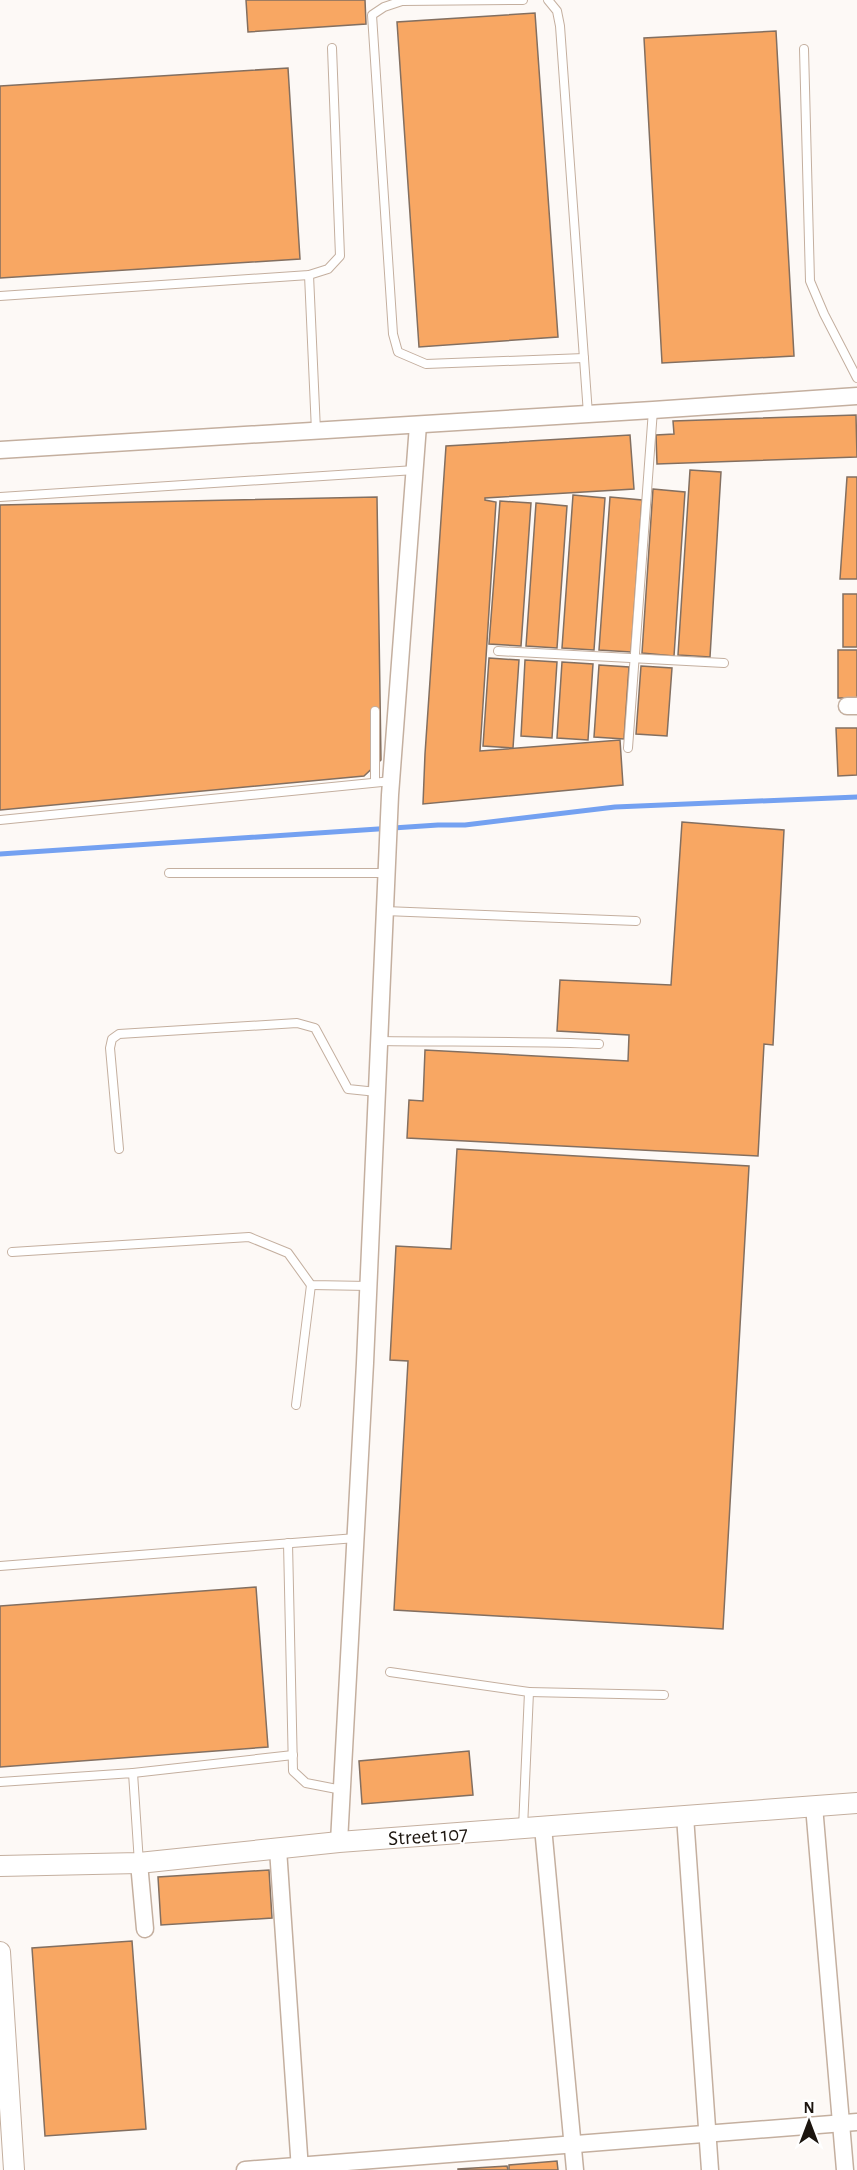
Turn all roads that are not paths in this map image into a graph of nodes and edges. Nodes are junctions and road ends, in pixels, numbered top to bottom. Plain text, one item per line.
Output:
1 (523, 0) edge
2 (548, 0) edge
3 (332, 48) dead end
4 (804, 49) dead end
5 (309, 276) junction
6 (0, 296) edge
7 (584, 358) junction
8 (857, 378) edge
9 (857, 396) edge
10 (653, 410) junction
11 (588, 414) junction
12 (418, 425) junction
13 (316, 432) junction
14 (0, 450) edge
15 (415, 470) junction
16 (0, 497) edge
17 (498, 651) dead end
18 (635, 657) junction
19 (724, 663) dead end
20 (375, 711) dead end
21 (628, 748) dead end
22 (386, 786) junction
23 (0, 820) edge
24 (387, 867) junction
25 (169, 873) dead end
26 (385, 911) junction
27 (636, 921) dead end
28 (380, 1041) junction
29 (599, 1044) dead end
30 (377, 1092) junction
31 (119, 1149) dead end
32 (12, 1252) dead end
33 (311, 1285) junction
34 (369, 1286) junction
35 (296, 1405) dead end
36 (356, 1538) junction
37 (288, 1543) junction
38 (0, 1566) edge
39 (390, 1672) dead end
40 (529, 1692) junction
41 (664, 1695) dead end
42 (293, 1755) junction
43 (133, 1773) junction
44 (0, 1782) edge
45 (342, 1790) junction
46 (857, 1803) edge
47 (814, 1806) junction
48 (685, 1816) junction
49 (533, 1828) junction
50 (339, 1842) junction
51 (278, 1849) junction
52 (139, 1863) junction
53 (0, 1866) edge
54 (145, 1929) dead end
55 (0, 1952) edge
56 (849, 2123) edge
57 (708, 2134) junction
58 (573, 2145) junction
59 (300, 2168) edge
60 (14, 2170) edge
61 (245, 2170) edge
62 (575, 2170) edge
63 (711, 2170) edge
64 (845, 2170) edge

1 - 7 lane
2 - 7 lane
3 - 5 lane
4 - 8 lane
5 - 6 lane
5 - 13 lane
7 - 11 lane
9 - 10 street
10 - 11 street
10 - 18 lane
11 - 12 street
12 - 13 street
12 - 15 street
13 - 14 street
15 - 16 lane
15 - 22 street
17 - 18 lane
18 - 19 lane
18 - 21 lane
20 - 22 lane
22 - 23 lane
22 - 24 street
24 - 25 lane
24 - 26 street
26 - 27 lane
26 - 28 street
28 - 29 lane
28 - 30 street
30 - 31 lane
30 - 34 street
32 - 33 lane
33 - 34 lane
33 - 35 lane
34 - 36 street
36 - 37 lane
36 - 45 street
37 - 38 lane
37 - 42 lane
39 - 40 lane
40 - 41 lane
40 - 49 lane
42 - 43 lane
42 - 45 lane
43 - 44 lane
43 - 52 lane
45 - 50 street
46 - 47 street, Street 107
47 - 48 street, Street 107
47 - 56 street
48 - 49 street, Street 107
48 - 57 street
49 - 50 street, Street 107
49 - 58 street
50 - 51 street, Street 107
51 - 52 street, Street 107
51 - 59 street
52 - 53 street, Street 107
52 - 54 street
55 - 60 street
56 - 57 street
56 - 64 street
57 - 58 street
57 - 63 street
58 - 59 street
58 - 62 street
59 - 61 street

